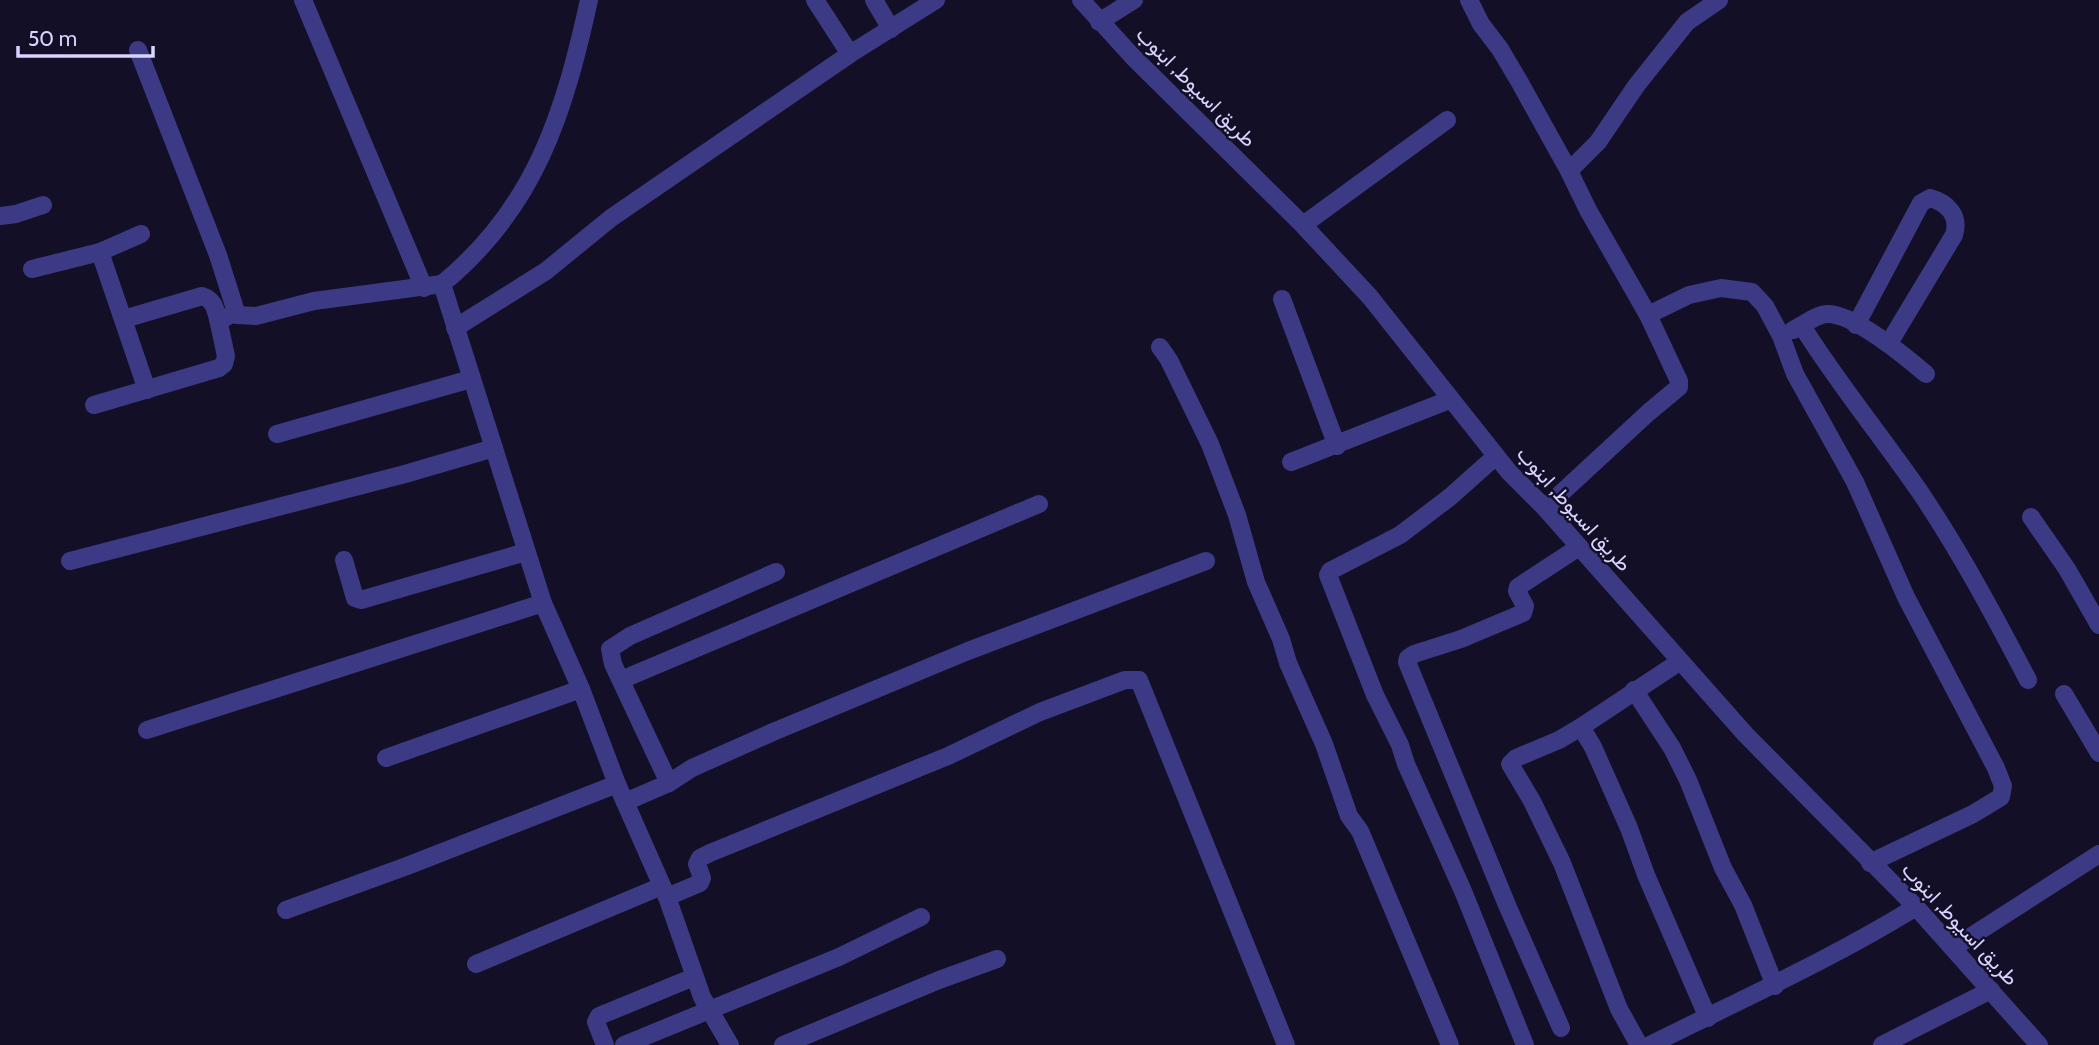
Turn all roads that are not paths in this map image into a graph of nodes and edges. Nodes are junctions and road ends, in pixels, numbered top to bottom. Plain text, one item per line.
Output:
1 (303, 0) edge
2 (589, 0) edge
3 (815, 0) edge
4 (874, 0) edge
5 (936, 0) edge
6 (1081, 0) edge
7 (1134, 0) edge
8 (1469, 0) edge
9 (1719, 0) edge
10 (1099, 22) junction
11 (891, 29) junction
12 (138, 50) dead end
13 (850, 54) junction
14 (1447, 120) dead end
15 (1569, 171) junction
16 (43, 205) dead end
17 (0, 216) edge
18 (1303, 225) junction
19 (141, 234) dead end
20 (100, 253) junction
21 (32, 269) dead end
22 (442, 284) junction
23 (424, 288) junction
24 (1282, 299) dead end
25 (237, 315) junction
26 (1648, 315) junction
27 (218, 318) junction
28 (124, 319) junction
29 (1856, 325) junction
30 (1801, 326) junction
31 (456, 328) junction
32 (1781, 336) junction
33 (1889, 342) junction
34 (1160, 346) dead end
35 (1926, 374) dead end
36 (471, 379) junction
37 (147, 390) junction
38 (1450, 400) junction
39 (94, 405) dead end
40 (277, 434) dead end
41 (1338, 446) junction
42 (494, 448) junction
43 (1496, 456) junction
44 (1291, 462) dead end
45 (1039, 504) dead end
46 (1545, 508) junction
47 (2031, 517) dead end
48 (1579, 547) junction
49 (526, 552) junction
50 (344, 560) dead end
51 (1206, 561) dead end
52 (70, 562) dead end
53 (776, 572) dead end
54 (543, 603) junction
55 (2099, 625) edge
56 (1679, 662) junction
57 (621, 680) junction
58 (2028, 680) dead end
59 (581, 688) junction
60 (1634, 690) junction
61 (2064, 694) dead end
62 (1581, 727) junction
63 (147, 730) dead end
64 (2099, 753) edge
65 (386, 758) dead end
66 (669, 783) junction
67 (617, 784) junction
68 (625, 802) junction
69 (2099, 854) edge
70 (1870, 863) junction
71 (664, 891) junction
72 (1916, 908) junction
73 (286, 910) dead end
74 (920, 917) dead end
75 (1953, 948) junction
76 (997, 960) dead end
77 (476, 964) dead end
78 (694, 977) junction
79 (1774, 986) junction
80 (1991, 990) junction
81 (709, 1012) junction
82 (1708, 1018) junction
83 (1561, 1028) dead end
84 (605, 1045) edge
85 (624, 1045) edge
86 (730, 1045) edge
87 (783, 1045) edge
88 (1286, 1045) edge
89 (1450, 1045) edge
90 (1525, 1045) edge
91 (1639, 1045) edge
92 (1650, 1045) edge
93 (1882, 1045) edge
94 (2039, 1045) edge

1 - 23 street
2 - 22 street
3 - 13 street
4 - 11 street
5 - 11 street
6 - 10 street, طريق اسيوط, ابنوب
7 - 10 street
8 - 15 street
9 - 15 street
10 - 18 street, طريق اسيوط, ابنوب
11 - 13 street
12 - 25 street
13 - 31 street
14 - 18 street
15 - 26 street
16 - 17 street
18 - 38 street, طريق اسيوط, ابنوب
19 - 20 street
20 - 21 street
20 - 28 street
22 - 23 street
22 - 31 street
23 - 25 street
24 - 41 street
25 - 27 street
26 - 32 street
26 - 46 street
27 - 28 street
27 - 37 street
28 - 37 street
29 - 30 street
29 - 33 street
29 - 33 street
30 - 32 street
30 - 58 street
31 - 36 street
32 - 70 street
33 - 35 street
34 - 89 street
36 - 40 street
36 - 42 street
37 - 39 street
38 - 41 street
38 - 43 street, طريق اسيوط, ابنوب
41 - 44 street
42 - 49 street
42 - 52 street
43 - 46 street, طريق اسيوط, ابنوب
43 - 90 street
45 - 57 street
46 - 48 street, طريق اسيوط, ابنوب
47 - 55 street
48 - 56 street, طريق اسيوط, ابنوب
48 - 83 street
49 - 50 street
49 - 54 street
51 - 66 street
53 - 57 street
54 - 59 street
54 - 63 street
56 - 60 street
56 - 70 street, طريق اسيوط, ابنوب
57 - 66 street
59 - 65 street
59 - 67 street
60 - 62 street
60 - 79 street
61 - 64 street
62 - 82 street
62 - 91 street
66 - 68 street
67 - 68 street
67 - 73 street
68 - 71 street
69 - 75 street
70 - 72 street, طريق اسيوط, ابنوب
71 - 77 street
71 - 78 street
71 - 88 street
72 - 75 street, طريق اسيوط, ابنوب
72 - 79 street
74 - 81 street
75 - 80 street, طريق اسيوط, ابنوب
76 - 87 street
78 - 81 street
78 - 84 street
79 - 82 street
80 - 93 street
80 - 94 street, طريق اسيوط, ابنوب
81 - 85 street
81 - 86 street
82 - 92 street

